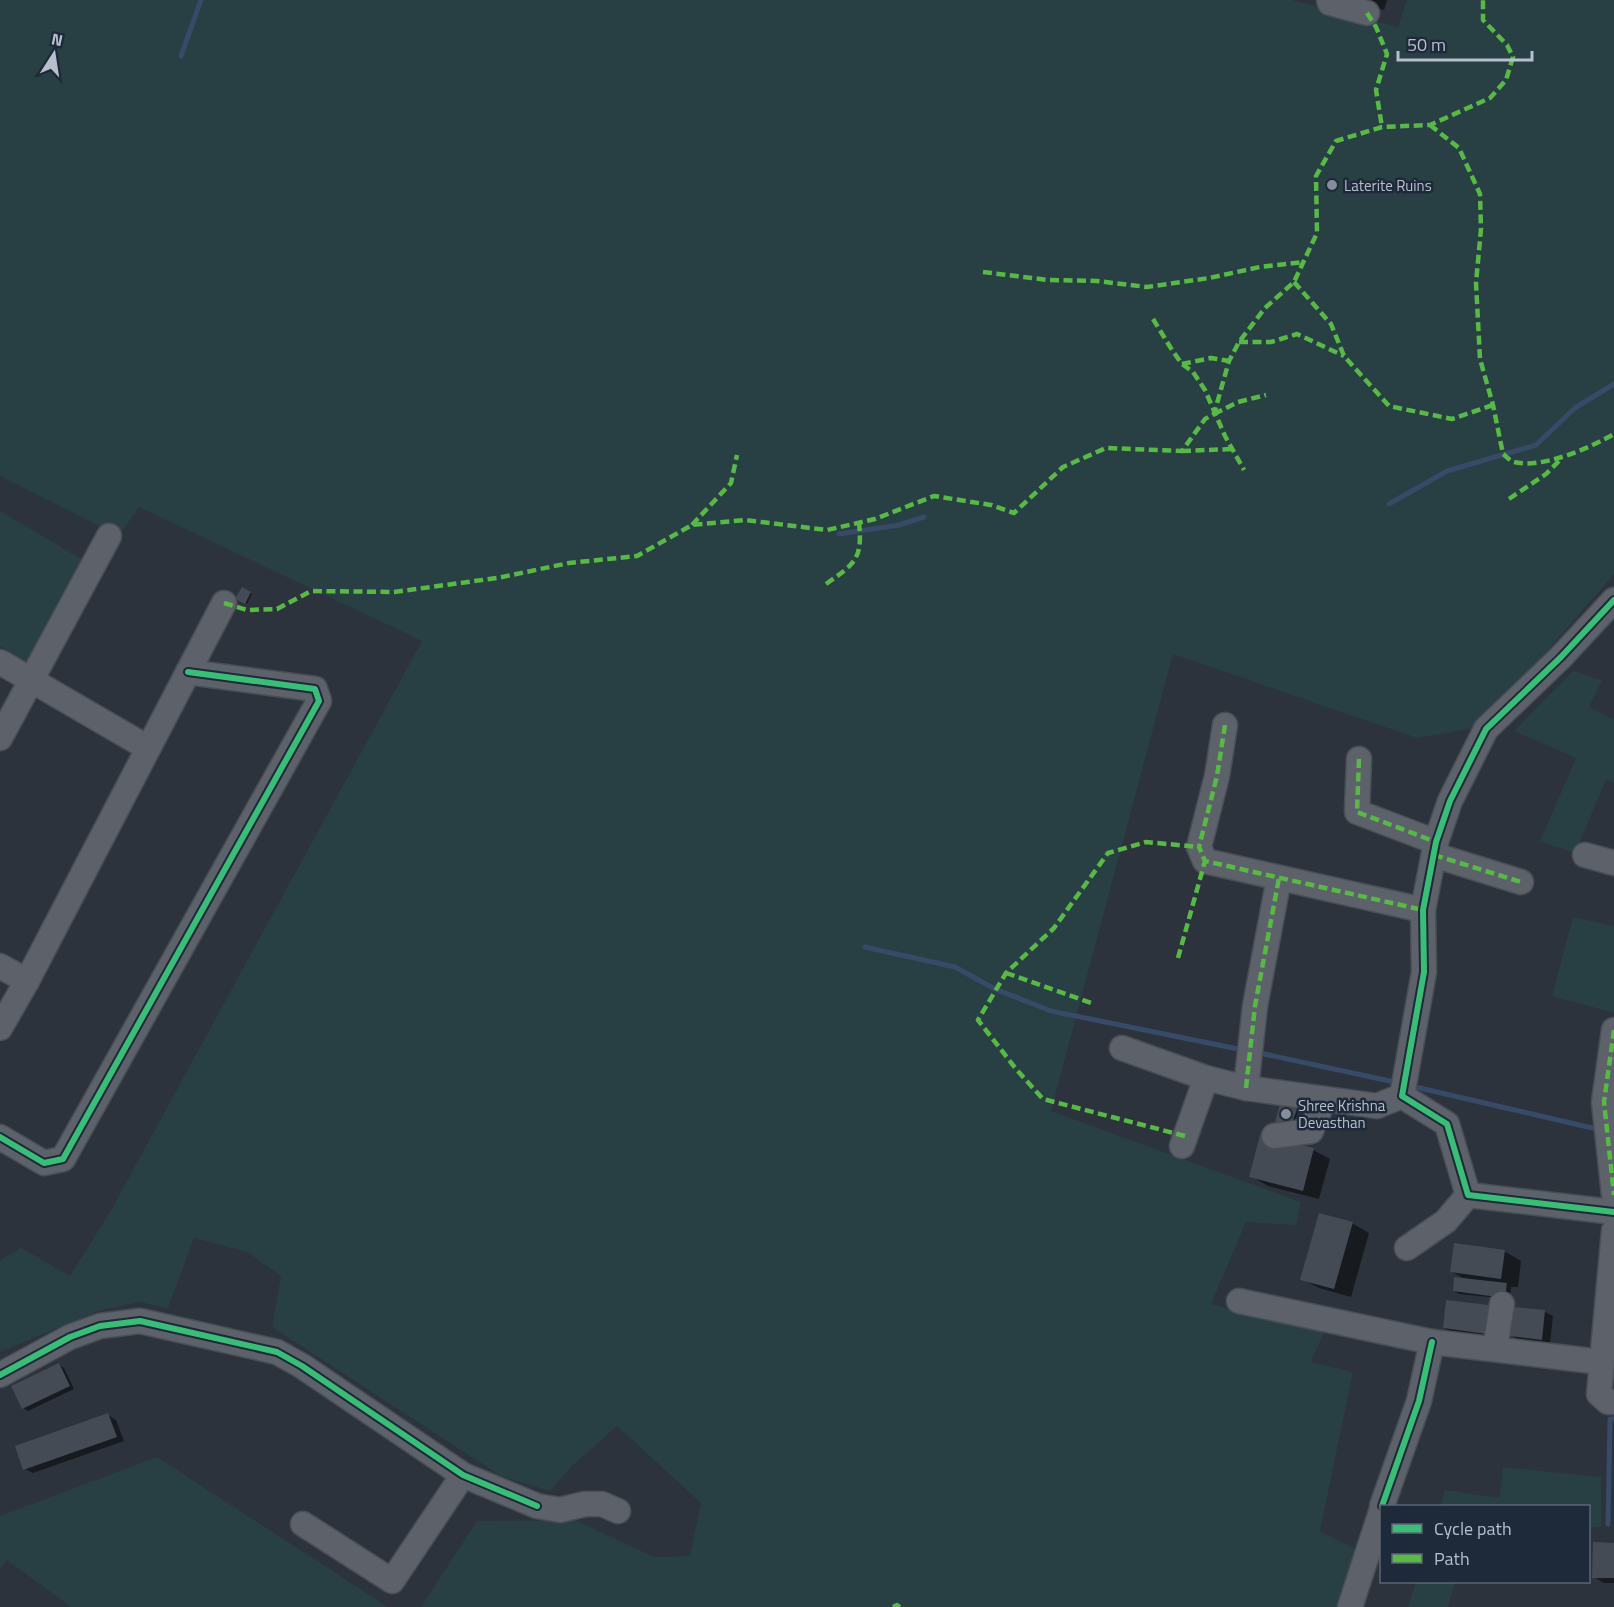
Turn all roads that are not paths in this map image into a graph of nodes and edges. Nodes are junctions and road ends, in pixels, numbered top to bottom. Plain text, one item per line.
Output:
1 (1329, 0) edge
2 (1367, 13) dead end
3 (109, 536) dead end
4 (1614, 600) edge
5 (224, 603) dead end
6 (0, 662) edge
7 (188, 672) junction
8 (32, 681) junction
9 (1225, 725) dead end
10 (0, 738) edge
11 (1460, 746) dead end
12 (148, 748) junction
13 (1359, 759) dead end
14 (1450, 801) junction
15 (1435, 849) junction
16 (1585, 855) dead end
17 (1614, 863) edge
18 (1279, 878) junction
19 (1521, 882) dead end
20 (1423, 910) junction
21 (0, 966) edge
22 (27, 981) junction
23 (0, 1028) edge
24 (1614, 1030) edge
25 (1122, 1048) dead end
26 (1206, 1078) junction
27 (1246, 1088) junction
28 (1402, 1096) junction
29 (1324, 1099) junction
30 (1274, 1136) dead end
31 (0, 1137) edge
32 (1182, 1146) dead end
33 (1468, 1195) junction
34 (1614, 1195) edge
35 (1614, 1212) edge
36 (1614, 1231) edge
37 (1407, 1248) dead end
38 (1239, 1301) dead end
39 (1502, 1304) dead end
40 (1432, 1342) junction
41 (1496, 1350) junction
42 (1601, 1362) junction
43 (0, 1375) edge
44 (1614, 1402) edge
45 (463, 1475) junction
46 (1383, 1505) edge
47 (618, 1511) dead end
48 (1380, 1514) edge
49 (303, 1524) dead end
50 (1350, 1607) edge

1 - 2 street
3 - 8 street
4 - 14 street
5 - 7 street
6 - 8 street
7 - 12 street
7 - 31 street
8 - 10 street
8 - 12 street
9 - 18 street
11 - 14 street
12 - 22 street
13 - 15 street
14 - 15 street
15 - 19 street
15 - 20 street
16 - 17 street
18 - 20 street
18 - 27 street
20 - 28 street
21 - 22 street
22 - 23 street
24 - 34 street
25 - 26 street
26 - 27 street
26 - 32 street
27 - 29 street
28 - 29 street
28 - 33 street
29 - 30 street
33 - 35 street
33 - 37 street
36 - 42 street
38 - 40 street
39 - 41 street
40 - 41 street
40 - 46 street
41 - 42 street
42 - 44 street
43 - 45 street
45 - 47 street
45 - 49 street
48 - 50 street

